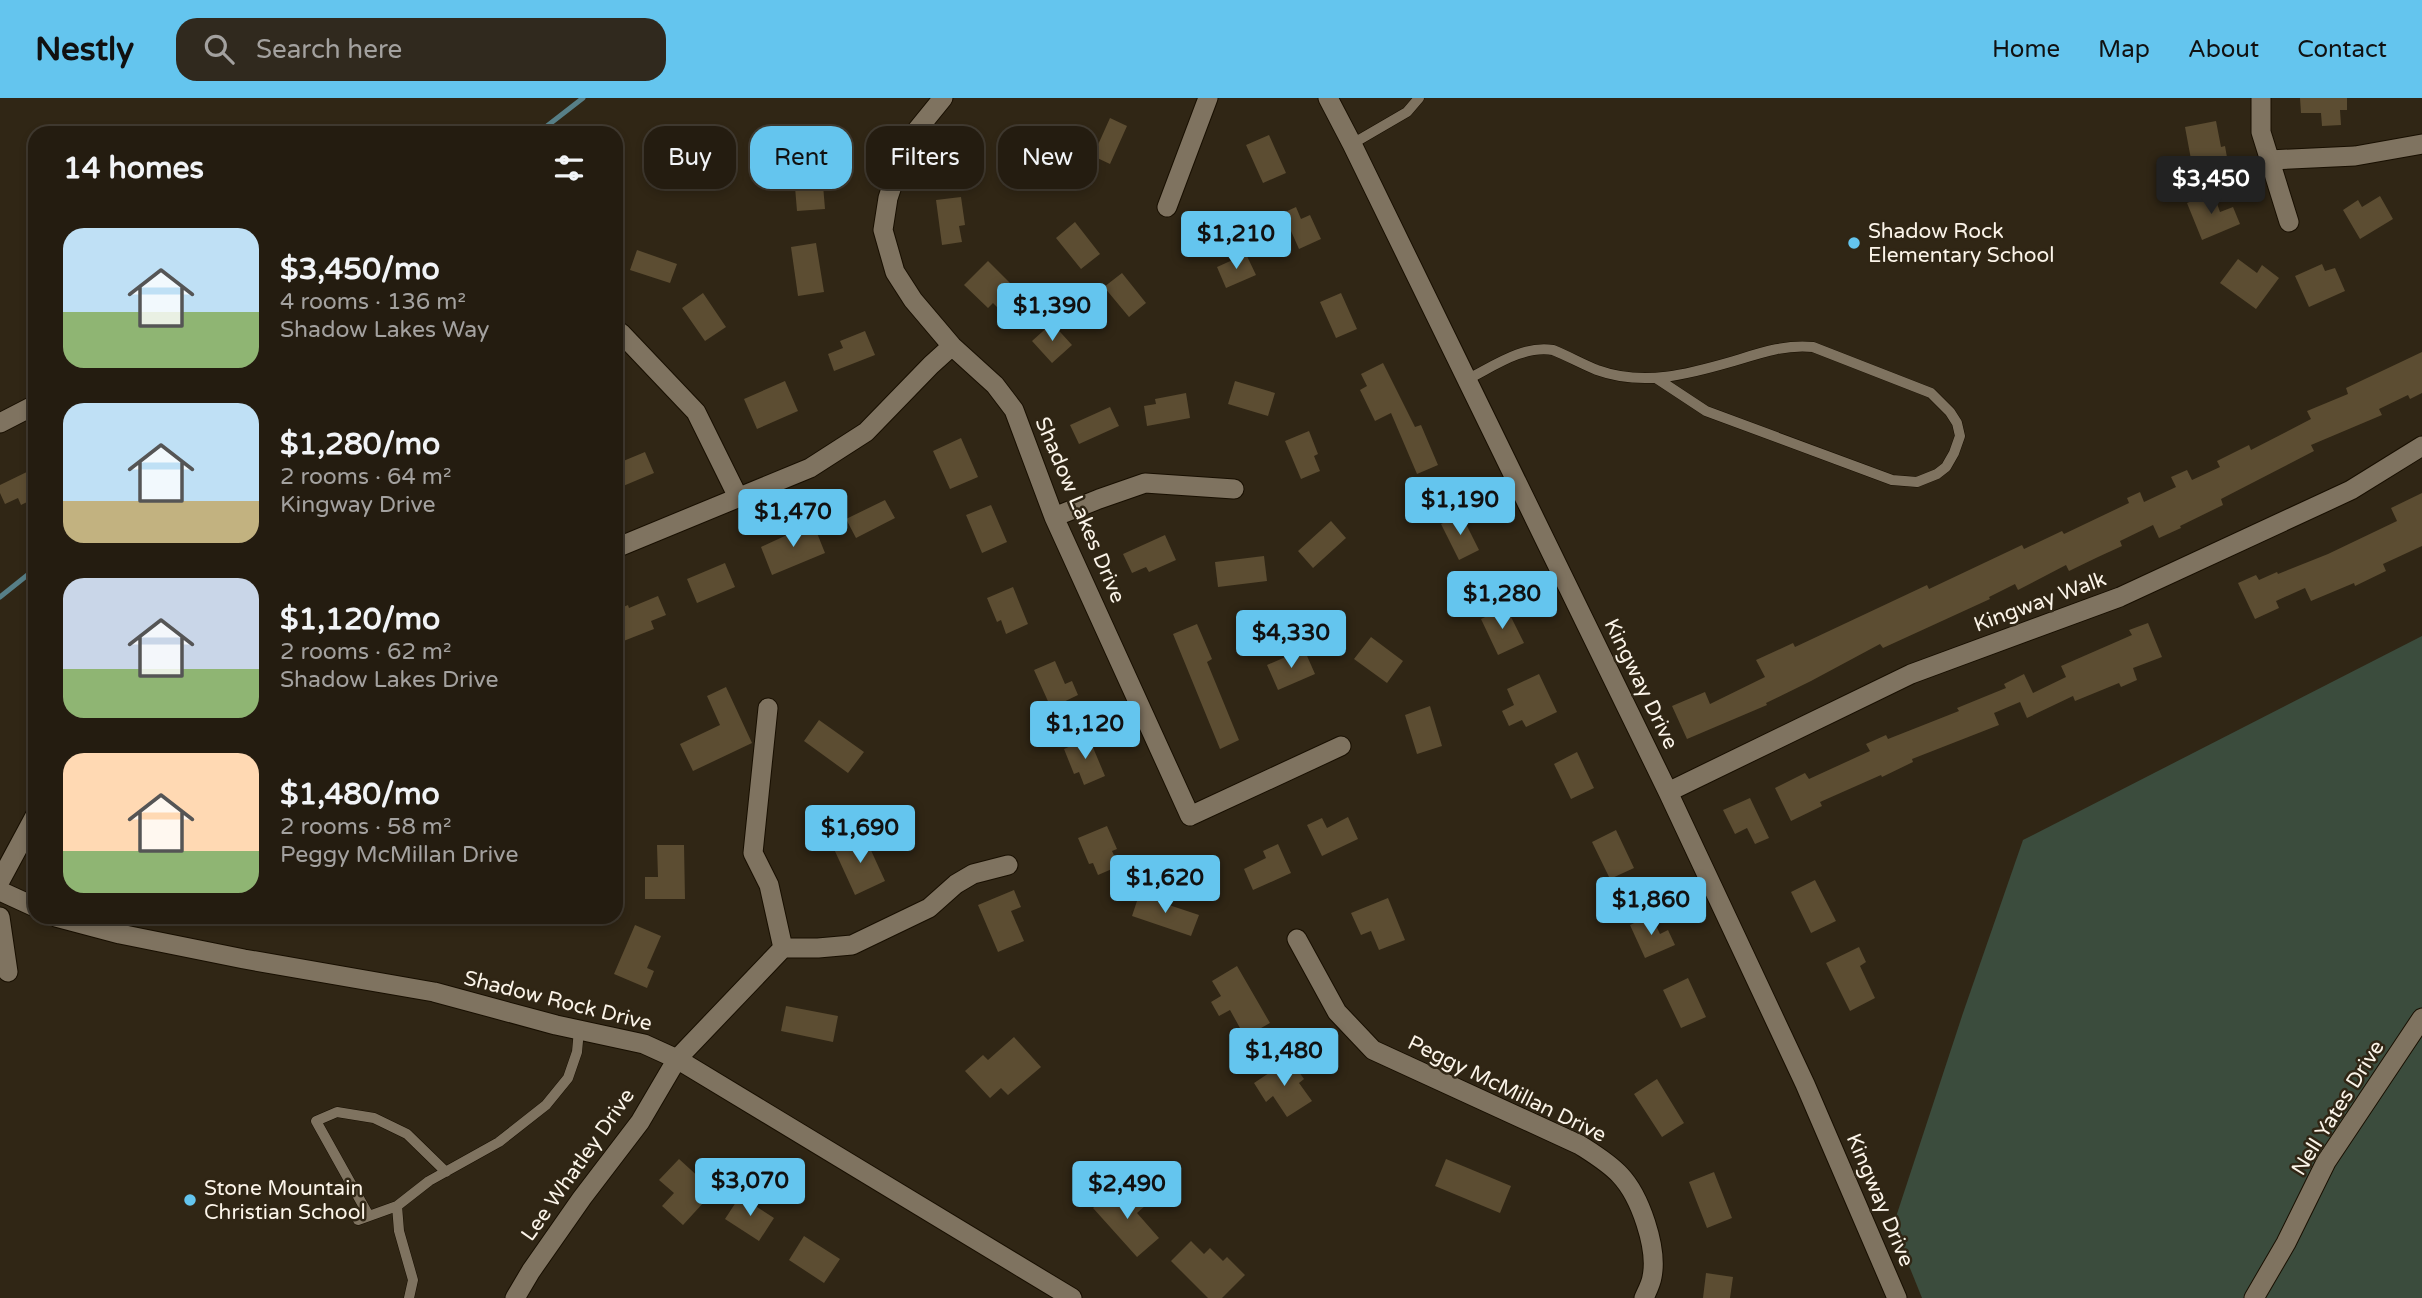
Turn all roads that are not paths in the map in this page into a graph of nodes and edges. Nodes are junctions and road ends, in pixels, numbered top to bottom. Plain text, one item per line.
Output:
1 (943, 98) edge
2 (1208, 98) edge
3 (1328, 98) edge
4 (1419, 98) edge
5 (2261, 98) edge
6 (1352, 144) junction
7 (2422, 144) edge
8 (2269, 160) junction
9 (1167, 207) dead end
10 (2289, 222) dead end
11 (623, 335) edge
12 (952, 346) junction
13 (1656, 378) junction
14 (1468, 379) junction
15 (28, 409) edge
16 (0, 423) edge
17 (2422, 446) edge
18 (1234, 489) dead end
19 (737, 497) junction
20 (1054, 517) junction
21 (623, 545) edge
22 (768, 708) dead end
23 (1341, 746) dead end
24 (1668, 792) junction
25 (28, 829) edge
26 (1008, 865) dead end
27 (0, 881) edge
28 (0, 891) edge
29 (28, 904) edge
30 (0, 917) edge
31 (82, 924) edge
32 (1297, 939) dead end
33 (783, 948) junction
34 (8, 972) dead end
35 (2422, 1018) edge
36 (579, 1030) junction
37 (677, 1059) junction
38 (446, 1172) junction
39 (397, 1206) junction
40 (409, 1298) edge
41 (515, 1298) edge
42 (1072, 1298) edge
43 (1644, 1298) edge
44 (1897, 1298) edge
45 (2254, 1298) edge

1 - 12 street, Shadow Lakes Drive
2 - 9 street
3 - 6 street, Kingway Drive
4 - 6 lane
5 - 8 street
6 - 14 street, Kingway Drive
7 - 8 street
8 - 10 street
11 - 19 street
12 - 19 street
12 - 20 street, Shadow Lakes Drive
13 - 13 lane
13 - 14 lane
14 - 24 street, Kingway Drive
15 - 16 street
17 - 24 street, Kingway Walk
18 - 20 street
19 - 21 street
20 - 23 street, Shadow Lakes Drive
22 - 33 street
24 - 44 street, Kingway Drive
25 - 27 street
26 - 33 street
28 - 29 street
30 - 34 street
31 - 36 street, Shadow Rock Drive
32 - 43 street, Peggy McMillan Drive
33 - 37 street, Lee Whatley Drive
35 - 45 street, Nell Yates Drive
36 - 37 street, Shadow Rock Drive
36 - 38 lane
37 - 41 street, Lee Whatley Drive
37 - 42 street, Shadow Rock Drive
38 - 39 lane
38 - 39 lane
39 - 40 lane

